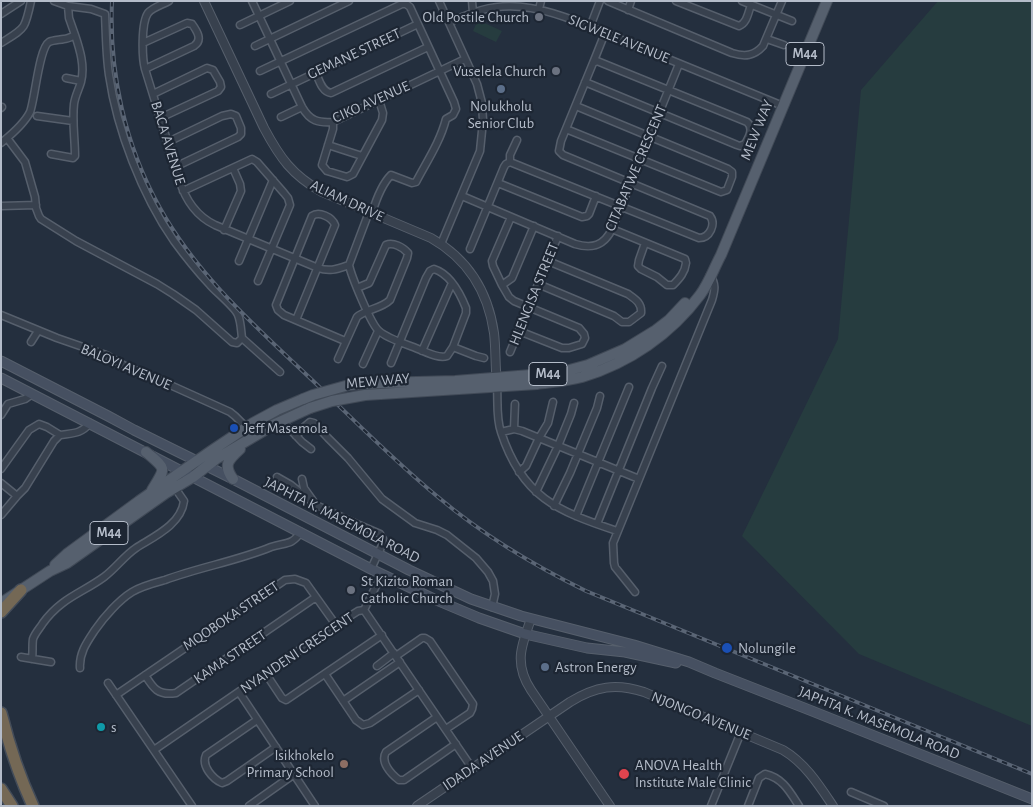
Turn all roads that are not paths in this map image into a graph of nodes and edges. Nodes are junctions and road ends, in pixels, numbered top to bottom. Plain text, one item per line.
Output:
1 (21, 1) edge
2 (31, 1) edge
3 (54, 1) edge
4 (169, 1) edge
5 (204, 1) edge
6 (252, 1) edge
7 (290, 1) edge
8 (349, 1) edge
9 (439, 1) edge
10 (472, 1) edge
11 (541, 1) edge
12 (600, 1) edge
13 (608, 1) edge
14 (631, 1) edge
15 (676, 1) edge
16 (742, 1) edge
17 (782, 1) edge
18 (827, 1) edge
19 (282, 3) edge
20 (751, 5) junction
21 (68, 6) junction
22 (539, 9) junction
23 (628, 10) junction
24 (473, 13) junction
25 (1, 14) edge
26 (777, 15) junction
27 (258, 16) junction
28 (792, 21) dead end
29 (449, 22) junction
30 (418, 24) junction
31 (240, 25) dead end
32 (590, 27) junction
33 (605, 33) junction
34 (75, 36) junction
35 (270, 38) junction
36 (767, 39) junction
37 (1, 43) edge
38 (143, 43) junction
39 (784, 45) dead end
40 (255, 46) dead end
41 (428, 47) junction
42 (465, 59) junction
43 (281, 61) junction
44 (593, 63) junction
45 (679, 64) junction
46 (145, 70) junction
47 (260, 71) dead end
48 (440, 71) junction
49 (316, 73) junction
50 (66, 78) dead end
51 (81, 81) junction
52 (585, 82) junction
53 (291, 84) junction
54 (669, 90) junction
55 (153, 94) junction
56 (271, 94) dead end
57 (379, 100) junction
58 (576, 106) junction
59 (783, 106) junction
60 (302, 107) junction
61 (660, 113) junction
62 (37, 116) dead end
63 (281, 117) dead end
64 (160, 118) junction
65 (74, 121) junction
66 (333, 122) junction
67 (566, 129) junction
68 (650, 136) junction
69 (7, 138) junction
70 (517, 140) dead end
71 (168, 142) junction
72 (1, 143) edge
73 (328, 144) junction
74 (52, 154) dead end
75 (362, 156) junction
76 (640, 159) junction
77 (510, 162) junction
78 (175, 167) junction
79 (233, 168) junction
80 (273, 180) junction
81 (630, 182) junction
82 (498, 183) junction
83 (183, 191) junction
84 (462, 196) junction
85 (596, 196) junction
86 (36, 205) junction
87 (1, 206) edge
88 (621, 206) junction
89 (488, 207) junction
90 (370, 212) junction
91 (511, 217) junction
92 (534, 226) junction
93 (612, 229) junction
94 (224, 230) junction
95 (558, 236) junction
96 (248, 240) junction
97 (441, 244) junction
98 (645, 244) junction
99 (271, 249) junction
100 (470, 249) dead end
101 (294, 258) junction
102 (239, 261) dead end
103 (548, 261) junction
104 (349, 265) junction
105 (318, 268) junction
106 (711, 273) junction
107 (258, 281) dead end
108 (452, 283) junction
109 (538, 284) junction
110 (502, 285) junction
111 (358, 288) junction
112 (529, 307) junction
113 (367, 311) junction
114 (1, 315) edge
115 (296, 320) junction
116 (38, 331) junction
117 (378, 331) junction
118 (519, 331) junction
119 (242, 338) junction
120 (345, 340) junction
121 (31, 342) dead end
122 (399, 342) junction
123 (452, 347) junction
124 (422, 351) junction
125 (510, 352) dead end
126 (484, 358) dead end
127 (338, 359) dead end
128 (1, 361) edge
129 (391, 363) dead end
130 (363, 364) dead end
131 (662, 366) dead end
132 (280, 372) dead end
133 (1, 378) edge
134 (497, 382) junction
135 (629, 387) dead end
136 (32, 394) junction
137 (600, 396) dead end
138 (553, 402) dead end
139 (574, 402) dead end
140 (516, 404) dead end
141 (1, 416) edge
142 (282, 421) junction
143 (90, 424) junction
144 (246, 427) junction
145 (514, 429) junction
146 (501, 432) junction
147 (60, 434) junction
148 (256, 435) junction
149 (296, 436) junction
150 (540, 438) junction
151 (558, 446) junction
152 (311, 449) dead end
153 (146, 452) junction
154 (578, 454) junction
155 (197, 461) junction
156 (598, 463) junction
157 (207, 466) junction
158 (1, 469) edge
159 (183, 471) junction
160 (618, 471) junction
161 (519, 472) junction
162 (193, 477) junction
163 (277, 477) dead end
164 (233, 479) junction
165 (302, 480) dead end
166 (639, 480) junction
167 (1, 483) edge
168 (175, 488) junction
169 (536, 492) junction
170 (148, 495) junction
171 (17, 496) junction
172 (316, 505) junction
173 (554, 506) junction
174 (1, 515) edge
175 (576, 516) junction
176 (597, 524) junction
177 (617, 531) junction
178 (301, 532) junction
179 (378, 553) junction
180 (372, 569) junction
181 (50, 572) junction
182 (382, 574) junction
183 (418, 574) junction
184 (411, 588) junction
185 (21, 590) junction
186 (635, 592) dead end
187 (316, 597) junction
188 (1, 603) edge
189 (492, 607) junction
190 (364, 610) junction
191 (1, 612) edge
192 (531, 619) junction
193 (336, 625) junction
194 (525, 634) junction
195 (382, 635) junction
196 (395, 654) junction
197 (21, 657) dead end
198 (32, 658) junction
199 (51, 662) dead end
200 (400, 662) junction
201 (377, 666) dead end
202 (80, 668) dead end
203 (266, 674) junction
204 (325, 674) junction
205 (715, 674) junction
206 (145, 675) junction
207 (108, 683) dead end
208 (419, 690) junction
209 (239, 692) junction
210 (116, 695) junction
211 (344, 701) junction
212 (1, 713) edge
213 (549, 715) junction
214 (438, 717) junction
215 (257, 720) junction
216 (446, 729) junction
217 (741, 732) junction
218 (456, 744) junction
219 (276, 748) junction
220 (154, 750) junction
221 (472, 768) junction
222 (294, 775) junction
223 (1, 790) edge
224 (851, 792) dead end
225 (1032, 799) edge
226 (312, 804) edge
227 (751, 804) edge
228 (829, 804) edge
229 (881, 805) edge
230 (12, 806) edge
231 (33, 806) edge
232 (192, 806) edge
233 (248, 806) edge
234 (417, 806) edge
235 (610, 806) edge
236 (711, 806) edge
237 (799, 806) edge

1 - 25 street
2 - 37 street
3 - 21 street
4 - 38 street, BACA AVENUE
5 - 90 street, ALIAM DRIVE
6 - 27 street, CIKO AVENUE
7 - 19 street
8 - 35 street
9 - 29 street
10 - 24 street
11 - 22 street
12 - 32 street
13 - 23 street
14 - 23 street
15 - 20 street
16 - 20 street
17 - 26 street
18 - 59 main road, MEW WAY / M44
19 - 27 street
20 - 26 street
21 - 34 street
21 - 119 street
22 - 24 street, SIGWELE AVENUE
22 - 32 street, SIGWELE AVENUE
23 - 36 street
24 - 29 street, SIGWELE AVENUE
26 - 28 street
26 - 36 street
27 - 31 street
27 - 35 street, CIKO AVENUE
29 - 42 street
30 - 41 street
30 - 43 street
30 - 49 street, GEMANE STREET
32 - 33 street, SIGWELE AVENUE
33 - 44 street
33 - 45 street, SIGWELE AVENUE
34 - 51 street
34 - 69 street
35 - 40 street
35 - 43 street, CIKO AVENUE
36 - 39 street
38 - 46 street, BACA AVENUE
38 - 46 street
41 - 48 street
41 - 49 street
42 - 48 street, CIKO AVENUE
42 - 84 street
43 - 47 street
43 - 53 street, CIKO AVENUE
44 - 52 street
44 - 54 street
45 - 54 street, CITABATWE CRESCENT
45 - 59 street, SIGWELE AVENUE
46 - 55 street, BACA AVENUE
48 - 57 street, CIKO AVENUE
48 - 90 street
49 - 53 street, GEMANE STREET
50 - 51 street
51 - 65 street
52 - 58 street
52 - 61 street
53 - 56 street
53 - 60 street, CIKO AVENUE
54 - 61 street, CITABATWE CRESCENT
54 - 61 street
55 - 64 street, BACA AVENUE
55 - 64 street
57 - 66 street, CIKO AVENUE
57 - 75 street
58 - 67 street
58 - 68 street
59 - 106 main road, MEW WAY / M44
60 - 63 street
60 - 66 street, CIKO AVENUE
61 - 68 street, CITABATWE CRESCENT
62 - 65 street
64 - 71 street, BACA AVENUE
65 - 74 street
66 - 73 street
67 - 76 street
67 - 81 street
68 - 76 street, CITABATWE CRESCENT
68 - 76 street
69 - 72 street
69 - 86 street
70 - 77 street
71 - 78 street, BACA AVENUE
71 - 78 street
73 - 75 street
73 - 75 street
76 - 81 street, CITABATWE CRESCENT
77 - 82 street
77 - 85 street
78 - 83 street, BACA AVENUE
79 - 80 street
79 - 83 street
79 - 94 street
80 - 96 street
80 - 99 street
81 - 88 street, CITABATWE CRESCENT
81 - 88 street
82 - 85 street
82 - 89 street
83 - 94 street, BACA AVENUE
84 - 89 street, CITABATWE CRESCENT
84 - 97 street
85 - 88 street
86 - 87 street
86 - 119 street
88 - 93 street, CITABATWE CRESCENT
89 - 91 street, CITABATWE CRESCENT
89 - 100 street
90 - 97 street, ALIAM DRIVE
90 - 104 street
91 - 92 street, CITABATWE CRESCENT
91 - 110 street
92 - 95 street, CITABATWE CRESCENT
92 - 110 street
93 - 95 street, CITABATWE CRESCENT
93 - 98 street
94 - 96 street, BACA AVENUE
95 - 103 street, HLENGISA STREET
96 - 99 street, BACA AVENUE
96 - 102 street
97 - 134 street, ALIAM DRIVE
98 - 98 street
99 - 101 street, BACA AVENUE
99 - 107 street
101 - 105 street, BACA AVENUE
101 - 105 street
101 - 115 street
103 - 109 street, HLENGISA STREET
103 - 109 street
104 - 105 street, BACA AVENUE
104 - 111 street
105 - 115 street
106 - 134 main road, MEW WAY / M44
106 - 166 street
108 - 122 street
108 - 123 street
108 - 124 street
109 - 112 street, HLENGISA STREET
110 - 112 street
111 - 113 street
111 - 113 street
112 - 118 street, HLENGISA STREET
112 - 118 street
113 - 117 street
113 - 120 street
114 - 116 street, BALOYI AVENUE
115 - 120 street
116 - 121 street
116 - 144 street, BALOYI AVENUE
117 - 122 street
117 - 130 street
118 - 125 street, HLENGISA STREET
119 - 132 street
120 - 127 street
122 - 124 street
122 - 129 street
123 - 124 street
123 - 126 street
128 - 155 main road, JAPHTA K. MASEMOLA ROAD
131 - 160 street
133 - 136 main road, JAPHTA K. MASEMOLA ROAD
134 - 142 main road, MEW WAY / M44, bridge
134 - 144 main road, MEW WAY / M44, bridge
134 - 146 street
135 - 156 street
136 - 141 street
136 - 143 main road, JAPHTA K. MASEMOLA ROAD
137 - 154 street
138 - 150 street
139 - 151 street
140 - 145 street
142 - 148 main road, MEW WAY / M44
142 - 149 street
143 - 147 street
143 - 153 main road, JAPHTA K. MASEMOLA ROAD
144 - 155 main road, MEW WAY / M44
145 - 146 street
145 - 150 street
146 - 161 street
147 - 158 street
147 - 171 street
148 - 157 main road, MEW WAY / M44
148 - 164 main road
149 - 152 street
149 - 189 street
150 - 151 street
150 - 161 street
151 - 154 street
151 - 169 street
153 - 159 main road, JAPHTA K. MASEMOLA ROAD
153 - 170 main road
154 - 156 street
154 - 173 street
155 - 157 main road, JAPHTA K. MASEMOLA ROAD
155 - 159 main road, MEW WAY / M44
156 - 160 street
156 - 175 street
157 - 162 main road, MEW WAY / M44
157 - 164 main road, JAPHTA K. MASEMOLA ROAD
159 - 162 main road, JAPHTA K. MASEMOLA ROAD
159 - 170 main road, MEW WAY / M44
160 - 166 street
160 - 176 street
161 - 169 street
162 - 168 main road, MEW WAY / M44
162 - 178 main road, JAPHTA K. MASEMOLA ROAD
163 - 172 street
164 - 179 main road, JAPHTA K. MASEMOLA ROAD
165 - 172 street
166 - 177 street
167 - 171 street
168 - 181 main road, MEW WAY / M44
168 - 198 street
169 - 173 street
170 - 181 main road, MEW WAY / M44
171 - 174 street
172 - 179 street
173 - 175 street
175 - 176 street
176 - 177 street
177 - 186 street
178 - 180 main road, JAPHTA K. MASEMOLA ROAD
178 - 202 street
179 - 180 street
179 - 183 main road, JAPHTA K. MASEMOLA ROAD
180 - 182 main road, JAPHTA K. MASEMOLA ROAD
181 - 185 main road, MEW WAY / M44
182 - 184 main road, JAPHTA K. MASEMOLA ROAD
182 - 190 street
183 - 184 main road
183 - 189 main road, JAPHTA K. MASEMOLA ROAD
184 - 194 main road, JAPHTA K. MASEMOLA ROAD
185 - 188 main road, MEW WAY / M44
185 - 191 highway
187 - 193 street, MQOBOKA STREET
187 - 206 street, MQOBOKA STREET
187 - 206 street, KAMA STREET
189 - 192 main road, JAPHTA K. MASEMOLA ROAD
190 - 193 street, NYANDENI CRESCENT
190 - 195 street, NYANDENI CRESCENT
192 - 194 street
192 - 205 main road, JAPHTA K. MASEMOLA ROAD
193 - 203 street, NYANDENI CRESCENT
194 - 205 main road, JAPHTA K. MASEMOLA ROAD
194 - 213 street
195 - 196 street, NYANDENI CRESCENT
195 - 204 street
196 - 200 street, NYANDENI CRESCENT
196 - 201 street
196 - 216 street
197 - 198 street
198 - 199 street
200 - 208 street, NYANDENI CRESCENT
200 - 211 street
203 - 204 street
203 - 209 street, NYANDENI CRESCENT
204 - 211 street
205 - 225 main road, JAPHTA K. MASEMOLA ROAD
206 - 210 street, MQOBOKA STREET
207 - 210 street
208 - 211 street
208 - 214 street, NYANDENI CRESCENT
209 - 215 street
209 - 220 street, NYANDENI CRESCENT
210 - 220 street
212 - 231 highway
213 - 217 street, NJONGO AVENUE
213 - 221 street, IDADA AVENUE
213 - 235 street
214 - 216 street, NYANDENI CRESCENT
214 - 218 street
215 - 219 street
215 - 219 street
216 - 218 street, NYANDENI CRESCENT
217 - 228 street, NJONGO AVENUE
217 - 236 street
218 - 221 street, NYANDENI CRESCENT
219 - 222 street
220 - 232 street
221 - 234 street, IDADA AVENUE
222 - 226 street
222 - 233 street
223 - 230 highway
224 - 229 street
227 - 237 street

